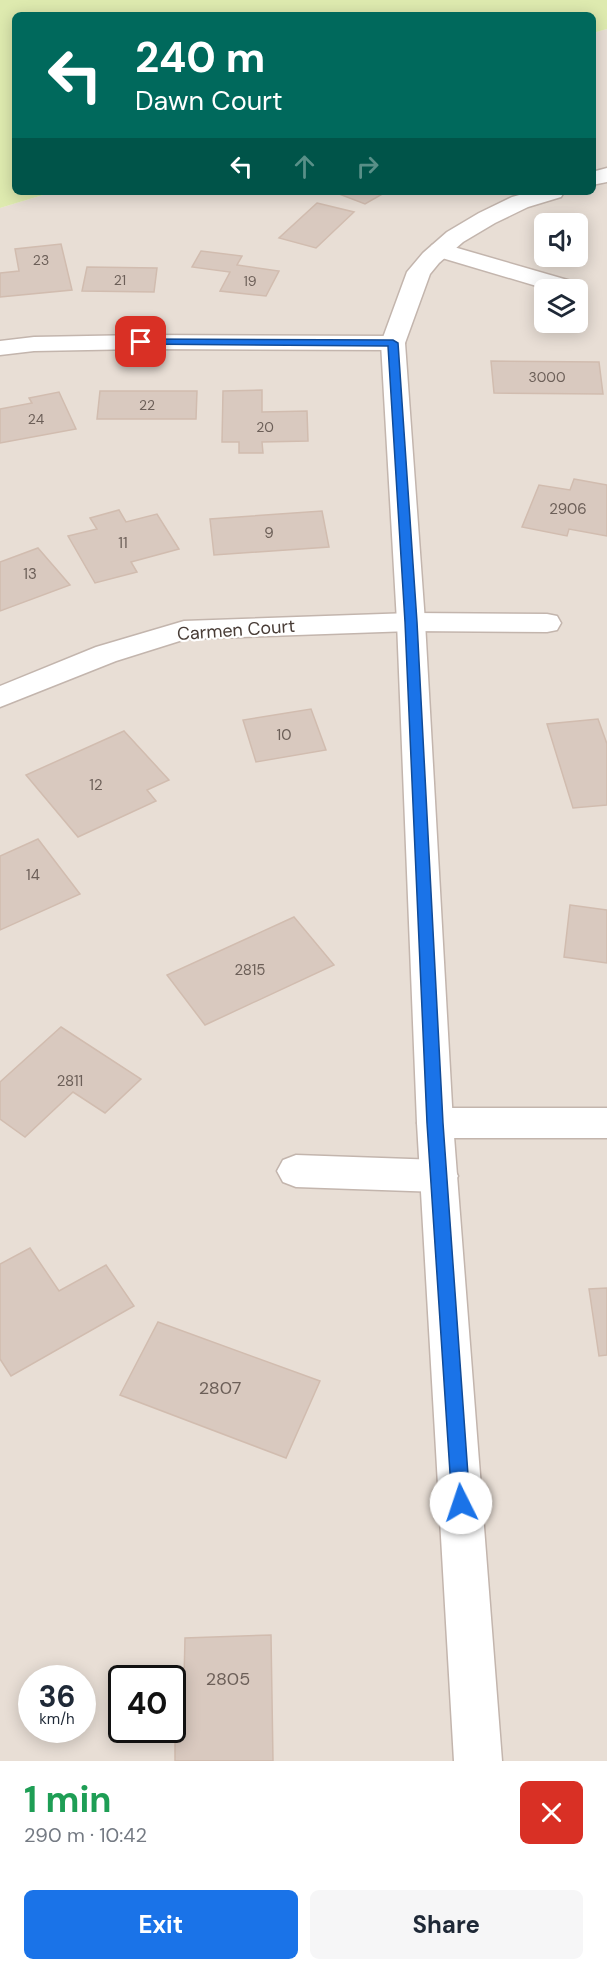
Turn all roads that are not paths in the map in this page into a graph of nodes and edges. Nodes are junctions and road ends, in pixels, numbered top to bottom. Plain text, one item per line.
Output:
1 (543, 195) edge
2 (440, 250) junction
3 (539, 279) edge
4 (393, 343) junction
5 (0, 348) edge
6 (411, 622) junction
7 (547, 623) dead end
8 (0, 696) edge
9 (435, 1123) junction
10 (607, 1123) edge
11 (296, 1171) dead end
12 (439, 1176) junction
13 (478, 1761) edge

1 - 2 street
2 - 3 street
2 - 4 street
4 - 5 street
4 - 6 street
6 - 7 street, Carmen Court
6 - 8 street, Carmen Court
6 - 9 street
9 - 10 street
9 - 12 street
11 - 12 street
12 - 13 street

